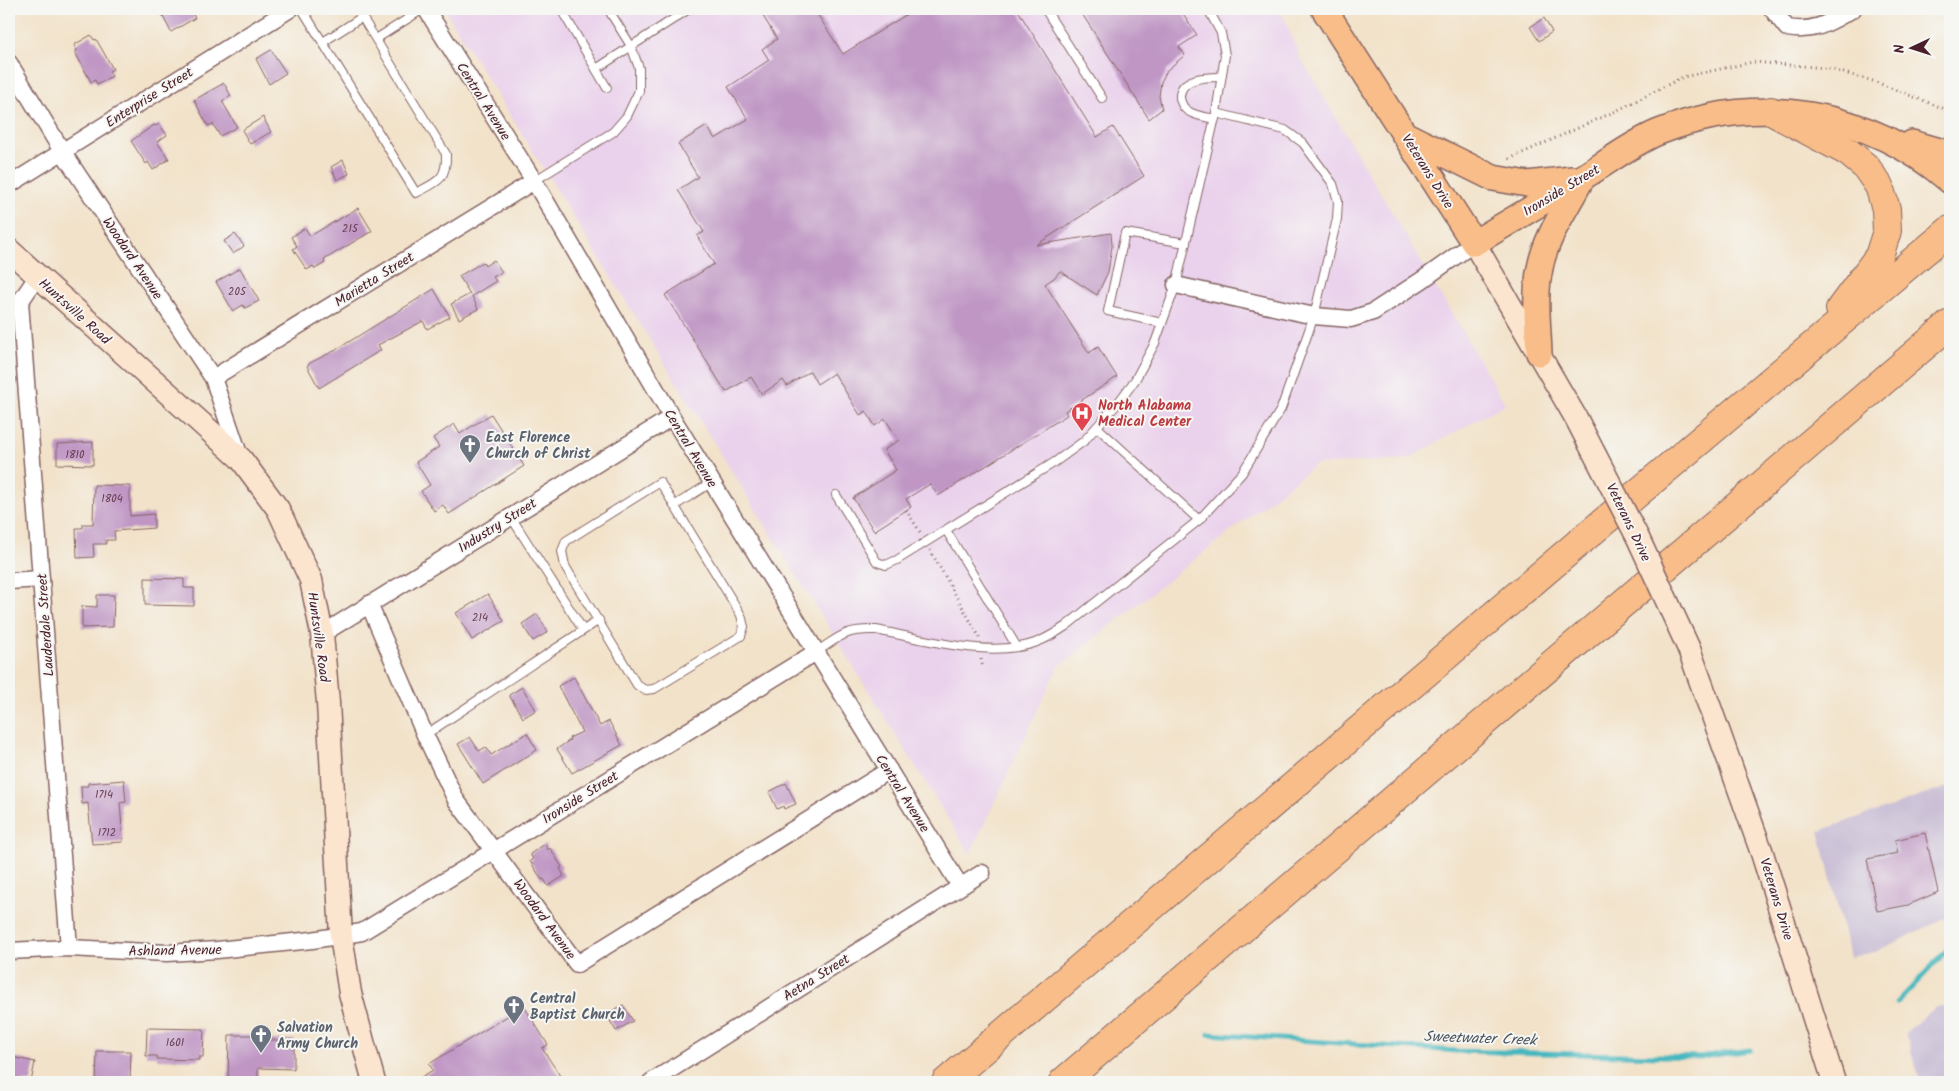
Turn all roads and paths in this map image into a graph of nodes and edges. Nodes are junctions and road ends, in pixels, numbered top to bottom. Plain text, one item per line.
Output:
1 (290, 9) edge
2 (302, 9) edge
3 (425, 9) edge
4 (561, 9) edge
5 (608, 9) edge
6 (689, 9) edge
7 (1045, 9) edge
8 (1208, 9) edge
9 (1772, 9) edge
10 (1853, 9) edge
11 (1327, 10) edge
12 (376, 39) junction
13 (323, 42) junction
14 (631, 46) junction
15 (9, 63) edge
16 (596, 69) junction
17 (1221, 77) junction
18 (607, 88) dead end
19 (1102, 98) dead end
20 (1770, 111) junction
21 (1215, 116) junction
22 (1865, 128) junction
23 (1406, 135) junction
24 (62, 151) junction
25 (1950, 154) edge
26 (1582, 178) junction
27 (534, 180) junction
28 (1950, 181) edge
29 (9, 185) edge
30 (1950, 230) edge
31 (1186, 243) junction
32 (1474, 243) junction
33 (9, 250) edge
34 (37, 277) junction
35 (1176, 285) junction
36 (15, 302) edge
37 (1314, 316) junction
38 (1162, 323) junction
39 (1950, 324) edge
40 (1814, 344) junction
41 (1539, 353) junction
42 (213, 378) junction
43 (672, 417) junction
44 (1097, 427) junction
45 (241, 459) junction
46 (712, 482) junction
47 (836, 495) dead end
48 (674, 506) junction
49 (906, 510) dead end
50 (511, 517) junction
51 (1199, 520) junction
52 (946, 530) junction
53 (926, 542) junction
54 (41, 579) junction
55 (9, 581) edge
56 (369, 604) junction
57 (598, 620) junction
58 (583, 630) junction
59 (322, 634) junction
60 (1017, 648) junction
61 (979, 649) junction
62 (816, 652) junction
63 (983, 668) dead end
64 (425, 735) junction
65 (889, 770) junction
66 (494, 850) junction
67 (982, 873) dead end
68 (960, 886) junction
69 (341, 936) junction
70 (69, 948) junction
71 (9, 951) edge
72 (374, 1082) edge
73 (650, 1082) edge
74 (946, 1082) edge
75 (1063, 1082) edge
76 (1834, 1082) edge

1 - 24 street, Enterprise Street
2 - 13 lane
3 - 12 lane
3 - 27 street, Central Avenue
4 - 16 lane
5 - 14 lane
6 - 14 lane
7 - 19 lane
8 - 17 lane
9 - 10 street
11 - 23 main road, Veterans Drive
12 - 13 lane
12 - 13 lane
14 - 16 lane
14 - 27 lane
15 - 24 street, Woodard Avenue
16 - 18 lane
17 - 21 lane
17 - 21 lane
20 - 22 main road, Ironside Street
20 - 26 main road, Ironside Street
20 - 40 highway
21 - 31 lane
21 - 37 lane
22 - 25 main road
22 - 28 main road, Ironside Street
23 - 26 main road
23 - 32 main road, Veterans Drive
24 - 29 street, Enterprise Street
24 - 42 street, Woodard Avenue
26 - 32 main road, Ironside Street
26 - 41 main road
27 - 42 street, Marietta Street
27 - 43 street, Central Avenue
30 - 40 highway
31 - 35 lane
31 - 38 lane
32 - 37 street, Ironside Street
32 - 41 main road, Veterans Drive
33 - 34 main road, Huntsville Road
34 - 36 street
34 - 45 main road, Huntsville Road
35 - 37 street, Ironside Street
35 - 38 lane
36 - 54 street, Lauderdale Street
37 - 51 lane
38 - 44 lane
39 - 75 highway
40 - 74 highway
41 - 76 main road, Veterans Drive, bridge
42 - 45 street, Woodard Avenue
43 - 46 street, Central Avenue
43 - 50 street, Industry Street
44 - 51 lane
44 - 52 lane
45 - 59 main road, Huntsville Road
46 - 48 lane
46 - 62 street, Central Avenue
47 - 53 lane
48 - 57 lane
48 - 57 lane
49 - 53 path
50 - 56 street, Industry Street
50 - 58 lane
51 - 60 lane
52 - 53 lane
52 - 60 lane
53 - 61 path
54 - 55 street
54 - 70 street, Lauderdale Street
56 - 59 street, Industry Street
56 - 64 street, Woodard Avenue
57 - 58 lane
58 - 64 lane
59 - 69 main road, Huntsville Road
60 - 61 lane
61 - 62 lane
61 - 63 path
62 - 65 street, Central Avenue
62 - 66 street, Ironside Street
64 - 66 street, Woodard Avenue
65 - 66 street, Woodard Avenue
65 - 68 street, Central Avenue
66 - 69 street, Ironside Street
67 - 68 street, Aetna Street
68 - 73 street, Aetna Street
69 - 70 street, Ashland Avenue
69 - 72 main road, Huntsville Road
70 - 71 street, Ashland Avenue

